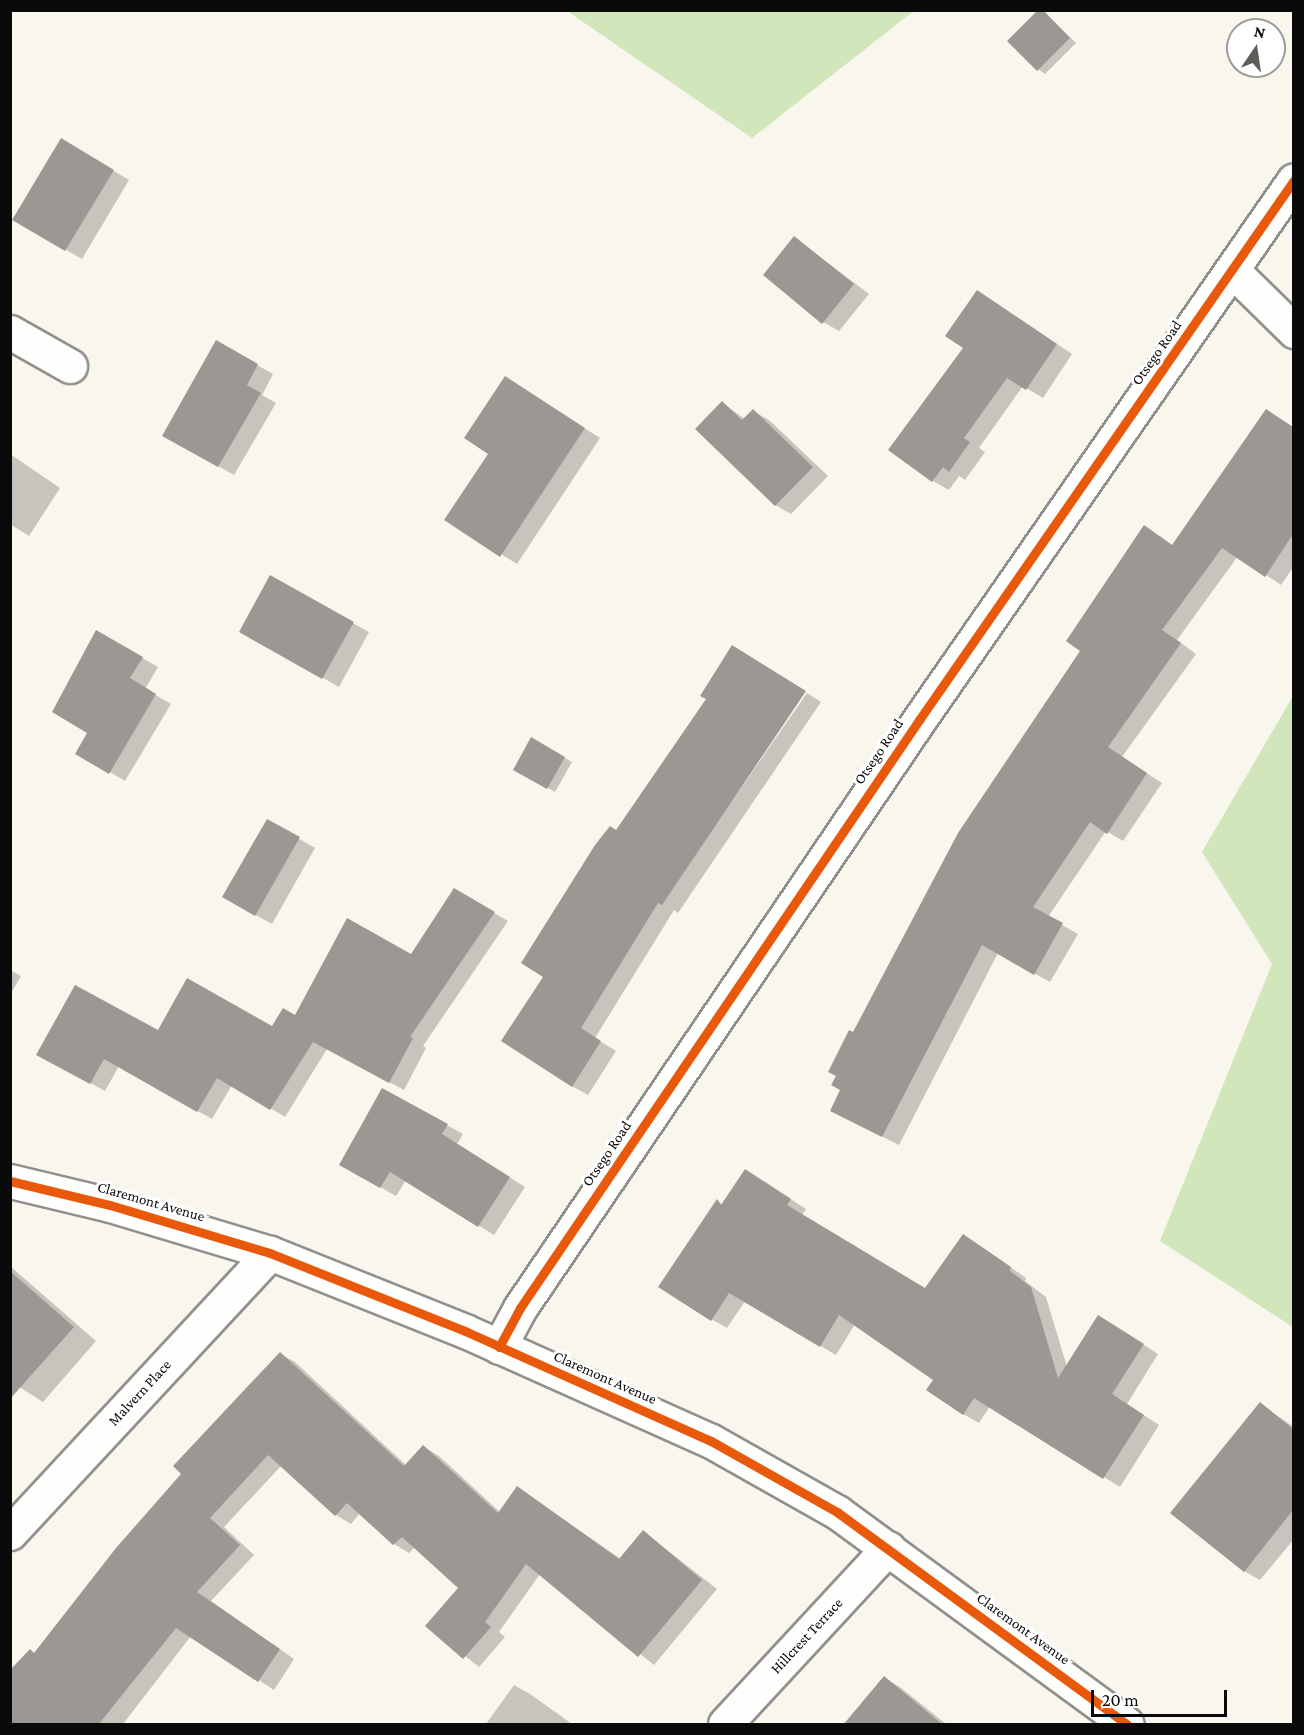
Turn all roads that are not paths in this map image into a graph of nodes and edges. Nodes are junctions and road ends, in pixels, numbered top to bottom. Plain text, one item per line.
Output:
1 (1293, 180) edge
2 (1233, 271) junction
3 (1293, 331) edge
4 (10, 332) edge
5 (70, 366) dead end
6 (10, 1181) edge
7 (270, 1253) junction
8 (499, 1347) junction
9 (10, 1533) edge
10 (888, 1548) junction
11 (725, 1725) edge
12 (1127, 1725) edge

1 - 2 street, Otsego Road
2 - 3 street
2 - 8 street, Otsego Road
4 - 5 street
6 - 7 street, Claremont Avenue
7 - 8 street, Claremont Avenue
7 - 9 street, Malvern Place
8 - 10 street, Claremont Avenue
10 - 11 street, Hillcrest Terrace
10 - 12 street, Claremont Avenue

